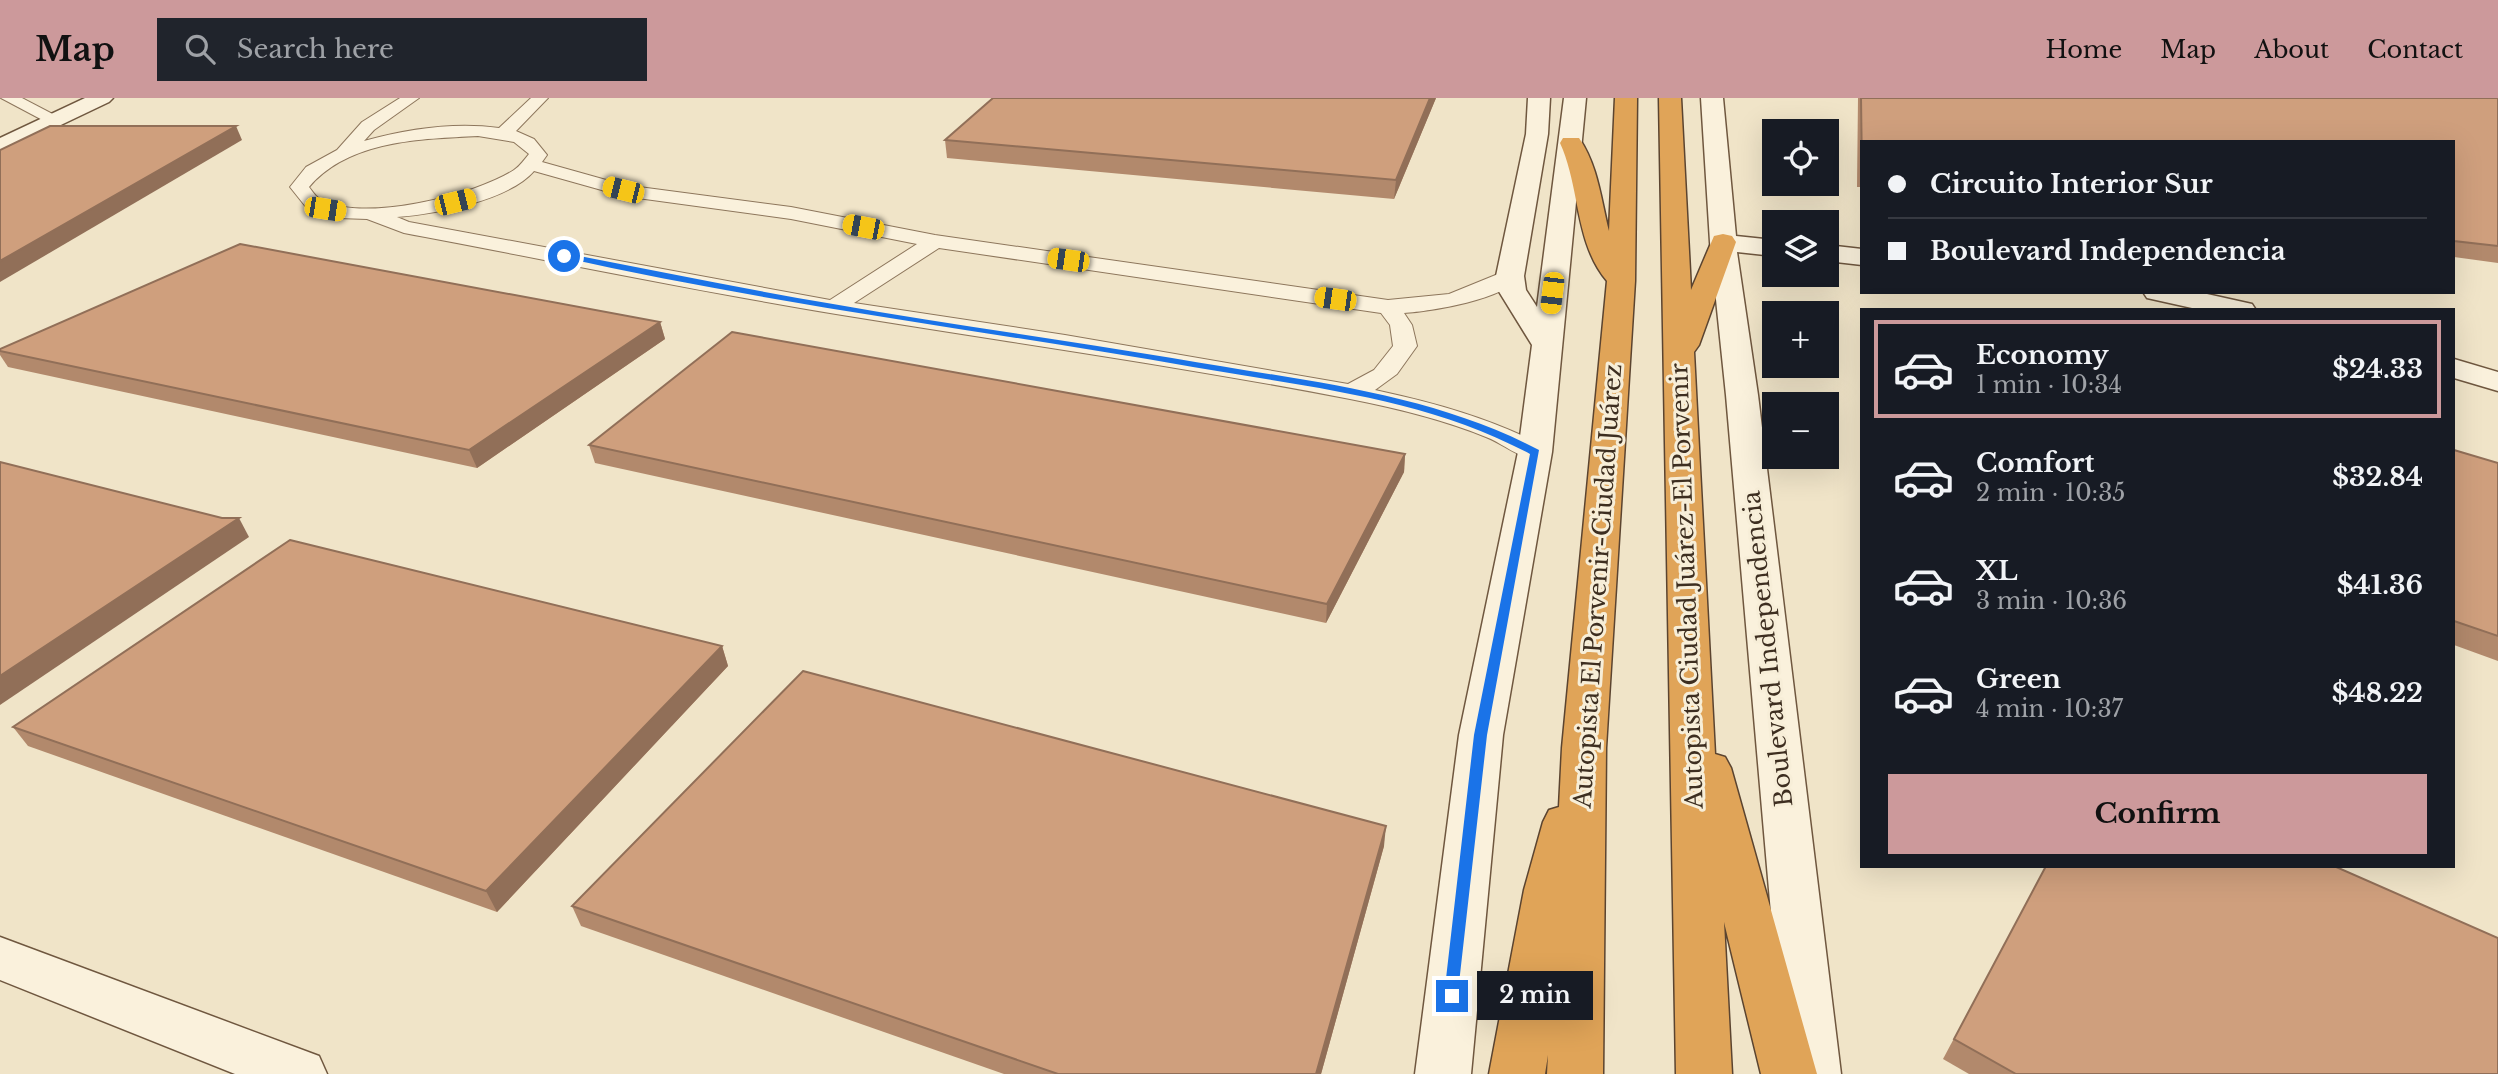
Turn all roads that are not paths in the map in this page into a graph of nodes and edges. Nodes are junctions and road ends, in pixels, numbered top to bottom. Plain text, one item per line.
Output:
1 (9, 98) edge
2 (102, 98) edge
3 (411, 98) edge
4 (540, 98) edge
5 (1539, 98) edge
6 (1576, 98) edge
7 (1626, 98) edge
8 (1670, 98) edge
9 (1712, 98) edge
10 (56, 120) junction
11 (503, 134) junction
12 (1570, 143) junction
13 (0, 147) edge
14 (343, 153) junction
15 (534, 165) junction
16 (369, 213) junction
17 (935, 241) junction
18 (1723, 242) junction
19 (1762, 247) edge
20 (1839, 254) edge
21 (1860, 257) edge
22 (1510, 276) junction
23 (1621, 281) junction
24 (2166, 294) edge
25 (834, 307) junction
26 (1388, 307) junction
27 (2233, 308) edge
28 (1546, 344) junction
29 (1678, 360) junction
30 (2455, 368) edge
31 (2498, 382) edge
32 (1351, 392) junction
33 (1535, 452) junction
34 (1691, 701) junction
35 (1584, 748) junction
36 (0, 957) edge
37 (299, 1074) edge
38 (1443, 1074) edge
39 (1517, 1074) edge
40 (1575, 1074) edge
41 (1704, 1074) edge
42 (1789, 1074) edge
43 (1813, 1074) edge

1 - 10 street
2 - 10 main road
3 - 14 street
4 - 11 street
5 - 22 main road
6 - 12 main road
7 - 23 highway, Autopista El Porvenir-Ciudad Juárez
8 - 29 highway, Autopista Ciudad Juárez-El Porvenir
9 - 18 main road, Boulevard Independencia
10 - 13 main road
11 - 14 street
11 - 15 street
12 - 23 highway
12 - 28 main road
14 - 16 street
15 - 16 street
15 - 17 street
16 - 25 street
17 - 25 street
17 - 26 street
18 - 19 main road
18 - 29 highway
18 - 43 main road, Boulevard Independencia
20 - 21 main road
22 - 26 street
22 - 28 main road
23 - 35 highway, Autopista El Porvenir-Ciudad Juárez
24 - 27 main road
25 - 32 street
26 - 32 street
28 - 33 main road
29 - 34 highway, Autopista Ciudad Juárez-El Porvenir
30 - 31 main road
32 - 33 street
33 - 38 main road
34 - 41 highway, Autopista Ciudad Juárez-El Porvenir
34 - 42 highway
35 - 39 highway
35 - 40 highway, Autopista El Porvenir-Ciudad Juárez
36 - 37 main road

